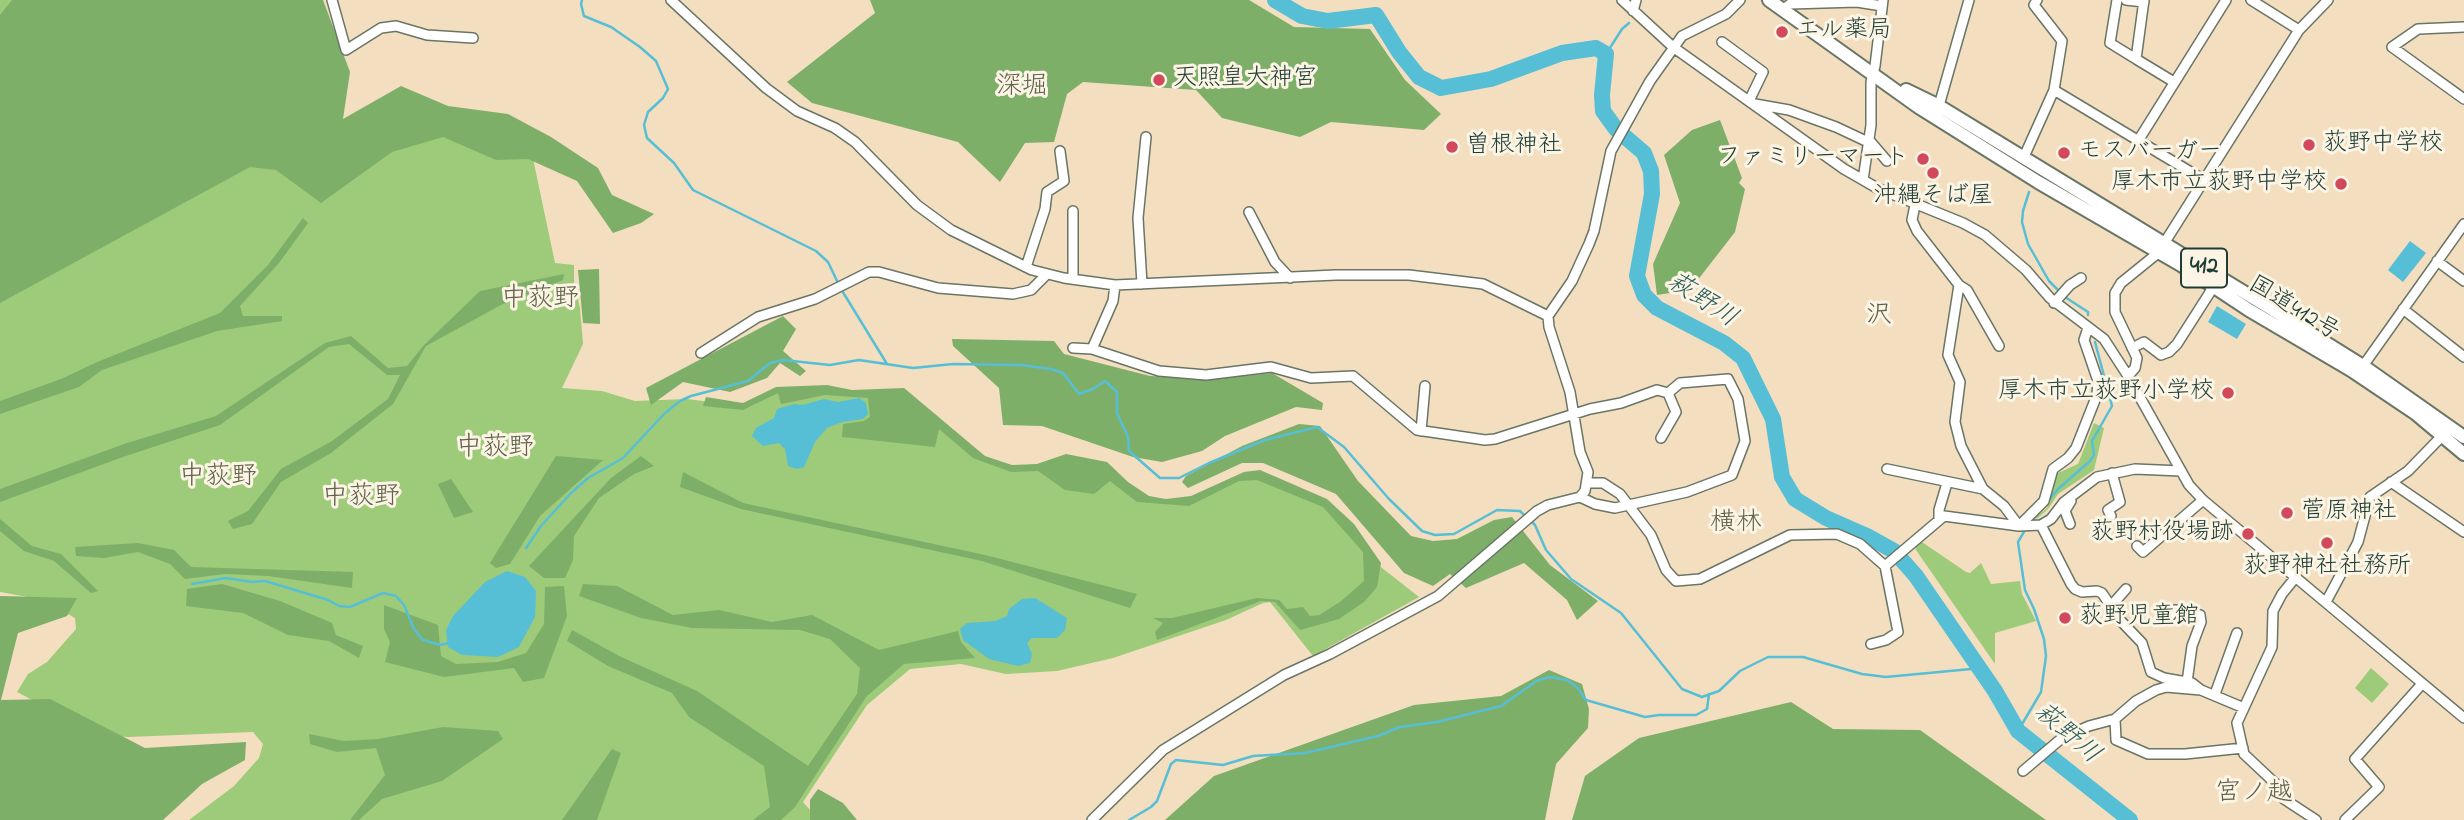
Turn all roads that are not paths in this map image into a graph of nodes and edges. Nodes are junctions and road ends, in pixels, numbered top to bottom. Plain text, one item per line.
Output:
1 (332, 0) edge
2 (671, 0) edge
3 (1622, 0) edge
4 (1636, 0) edge
5 (1740, 0) edge
6 (1769, 0) edge
7 (1969, 0) edge
8 (2037, 0) edge
9 (2117, 0) edge
10 (2126, 0) edge
11 (2226, 0) edge
12 (2251, 0) edge
13 (2328, 0) edge
14 (2144, 1) edge
15 (1882, 3) edge
16 (1782, 10) junction
17 (1633, 11) junction
18 (1712, 21) junction
19 (2464, 27) edge
20 (2299, 30) junction
21 (1713, 32) dead end
22 (473, 38) dead end
23 (1721, 41) dead end
24 (1673, 47) junction
25 (2136, 59) junction
26 (1876, 76) junction
27 (2174, 82) junction
28 (2054, 90) junction
29 (2464, 99) edge
30 (1751, 103) junction
31 (1937, 111) junction
32 (1146, 137) dead end
33 (1868, 141) junction
34 (2138, 141) junction
35 (1060, 151) dead end
36 (2023, 159) junction
37 (1887, 161) dead end
38 (1863, 180) junction
39 (2204, 180) junction
40 (1915, 205) junction
41 (1073, 211) dead end
42 (1249, 212) dead end
43 (2464, 223) edge
44 (2161, 249) junction
45 (2437, 261) junction
46 (1026, 267) junction
47 (1047, 274) junction
48 (1290, 278) junction
49 (2081, 278) dead end
50 (1073, 279) junction
51 (2464, 281) edge
52 (1142, 284) junction
53 (1115, 285) junction
54 (1959, 285) junction
55 (2214, 286) junction
56 (2054, 303) junction
57 (2403, 309) junction
58 (1548, 316) junction
59 (2088, 328) junction
60 (2000, 346) dead end
61 (1073, 348) dead end
62 (2132, 348) junction
63 (1092, 349) junction
64 (701, 353) dead end
65 (2464, 357) edge
66 (2363, 366) junction
67 (2128, 376) junction
68 (1425, 386) dead end
69 (1668, 393) junction
70 (1575, 415) junction
71 (1421, 431) junction
72 (2442, 436) junction
73 (1661, 438) dead end
74 (2464, 438) edge
75 (2464, 454) edge
76 (1887, 469) dead end
77 (2180, 471) junction
78 (2112, 473) junction
79 (2390, 482) junction
80 (1588, 483) junction
81 (1947, 483) junction
82 (1983, 489) junction
83 (2074, 494) junction
84 (1580, 497) junction
85 (2203, 500) junction
86 (1629, 505) junction
87 (2108, 510) dead end
88 (1939, 520) junction
89 (2070, 524) dead end
90 (2041, 525) junction
91 (2023, 526) junction
92 (2464, 531) edge
93 (2143, 552) dead end
94 (1888, 564) junction
95 (2295, 578) junction
96 (2126, 589) dead end
97 (2326, 602) junction
98 (2112, 606) junction
99 (2166, 621) dead end
100 (2237, 633) dead end
101 (1871, 644) dead end
102 (2187, 682) junction
103 (2421, 685) junction
104 (2201, 691) junction
105 (2215, 694) junction
106 (2244, 708) junction
107 (2464, 718) edge
108 (2115, 719) junction
109 (2243, 748) junction
110 (2023, 771) dead end
111 (1092, 820) edge
112 (2316, 820) edge
113 (2346, 820) edge

1 - 22 street
2 - 46 street
3 - 17 street
4 - 17 street
5 - 18 street
6 - 16 highway, 国道412号 / 412
7 - 31 street
8 - 28 street
9 - 25 street
10 - 14 street
11 - 27 street
12 - 20 street
13 - 20 street
14 - 25 street
15 - 16 street
15 - 26 street
16 - 26 highway, 国道412号 / 412
17 - 24 street
18 - 21 street
18 - 24 street
19 - 29 street
20 - 39 street
23 - 30 street
24 - 30 street
24 - 58 street
25 - 27 street
26 - 31 highway, 国道412号 / 412
26 - 33 street
27 - 34 street
28 - 34 street
28 - 36 street
30 - 33 street
30 - 38 street
31 - 36 highway, 国道412号 / 412
31 - 44 highway, 国道412号 / 412
32 - 52 street
33 - 37 street
33 - 38 street
34 - 39 street
35 - 46 street
36 - 44 highway, 国道412号 / 412
38 - 40 street
39 - 44 street
40 - 54 street
40 - 56 street
41 - 50 street
42 - 48 street
43 - 45 street
44 - 55 highway, 国道412号 / 412
44 - 62 street
44 - 66 highway, 国道412号 / 412
45 - 51 street
45 - 57 street
46 - 47 street
47 - 50 street
47 - 64 street
48 - 52 street
48 - 58 street
49 - 56 street
50 - 53 street
52 - 53 street
53 - 63 street
54 - 60 street
54 - 82 street
55 - 62 street
55 - 72 highway, 国道412号 / 412
56 - 59 street
57 - 65 street
57 - 66 street
58 - 70 street
59 - 67 street
59 - 91 street
61 - 63 street
62 - 67 street
63 - 71 street
66 - 74 highway, 国道412号 / 412
67 - 77 street
68 - 71 street
69 - 70 street
69 - 73 street
69 - 86 street
70 - 71 street
70 - 80 street
72 - 75 highway, 国道412号 / 412
72 - 79 street
76 - 81 street
77 - 78 street
77 - 85 street
78 - 83 street
78 - 87 street
79 - 92 street
79 - 97 street
80 - 84 street
80 - 86 street
81 - 82 street
81 - 88 street
82 - 91 street
83 - 89 street
83 - 90 street
84 - 86 street
84 - 111 street
85 - 93 street
85 - 95 street
86 - 94 street
88 - 91 street
88 - 94 street
90 - 91 street
90 - 98 street
94 - 101 street
95 - 97 street
95 - 106 street
96 - 98 street
97 - 103 street
98 - 102 street
99 - 102 street
100 - 105 street
102 - 104 street
103 - 107 street
103 - 113 street
104 - 105 street
104 - 108 street
105 - 106 street
106 - 109 street
108 - 109 street
108 - 110 street
109 - 112 street

